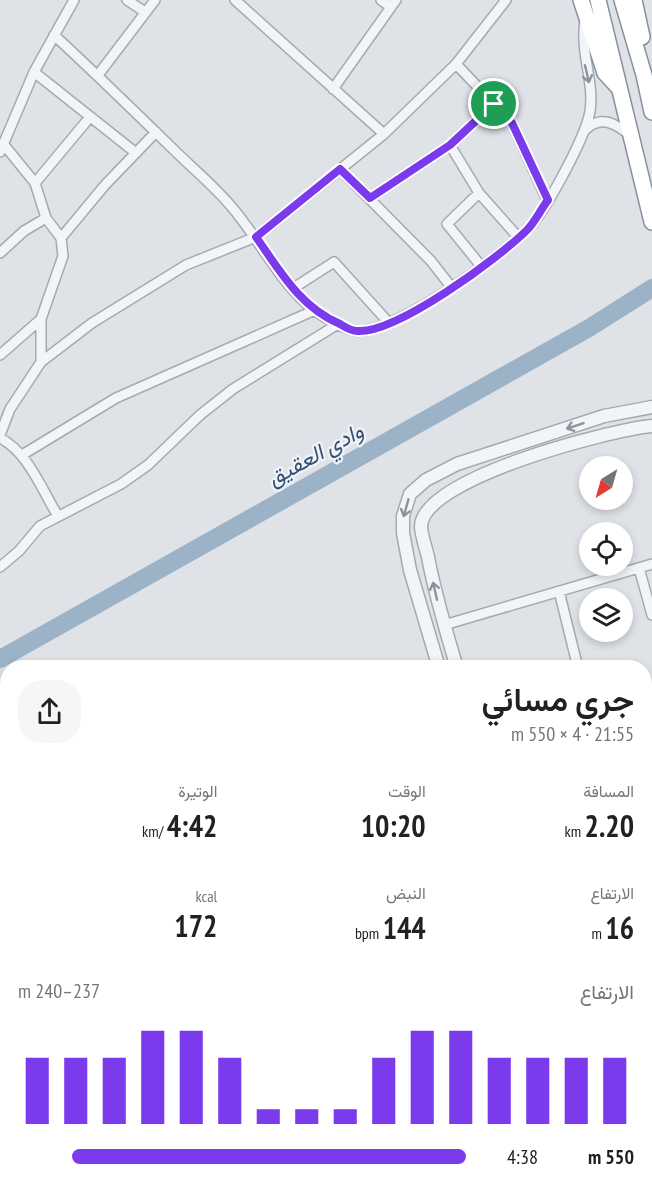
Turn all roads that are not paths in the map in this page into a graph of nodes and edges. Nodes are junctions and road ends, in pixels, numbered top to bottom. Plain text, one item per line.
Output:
1 (74, 0) edge
2 (127, 0) edge
3 (155, 0) edge
4 (235, 0) edge
5 (381, 0) edge
6 (506, 0) edge
7 (581, 0) edge
8 (598, 0) edge
9 (622, 0) edge
10 (634, 0) edge
11 (394, 4) edge
12 (145, 12) junction
13 (586, 16) junction
14 (640, 28) junction
15 (54, 36) junction
16 (652, 43) edge
17 (456, 64) junction
18 (34, 72) junction
19 (98, 75) junction
20 (644, 75) junction
21 (619, 88) junction
22 (333, 89) junction
23 (494, 104) junction
24 (652, 112) edge
25 (90, 117) junction
26 (584, 131) junction
27 (156, 132) junction
28 (384, 134) junction
29 (632, 141) junction
30 (450, 145) junction
31 (2, 149) edge
32 (136, 153) junction
33 (340, 169) junction
34 (35, 183) junction
35 (479, 193) junction
36 (370, 198) junction
37 (548, 200) junction
38 (46, 218) junction
39 (652, 222) edge
40 (256, 237) junction
41 (518, 237) junction
42 (61, 238) junction
43 (0, 254) edge
44 (481, 266) junction
45 (452, 288) junction
46 (292, 289) junction
47 (315, 310) junction
48 (41, 320) junction
49 (389, 323) junction
50 (338, 324) junction
51 (0, 355) edge
52 (41, 362) junction
53 (652, 407) edge
54 (601, 418) junction
55 (652, 426) edge
56 (604, 433) junction
57 (0, 436) edge
58 (22, 455) junction
59 (58, 516) junction
60 (652, 564) edge
61 (0, 567) edge
62 (639, 568) junction
63 (559, 591) junction
64 (652, 615) edge
65 (444, 625) junction
66 (437, 660) edge
67 (455, 660) edge
68 (576, 660) edge

1 - 15 street
2 - 12 street
3 - 12 street
4 - 22 street
5 - 11 street
6 - 17 street
7 - 13 highway
8 - 21 highway
9 - 20 highway
10 - 14 highway
11 - 22 street
12 - 19 street
13 - 21 highway
13 -> 26 street
14 - 16 street
14 - 20 highway
15 - 18 street
15 - 19 street
17 - 23 street
17 - 28 street
18 - 25 street
18 - 31 street
19 - 27 street
20 - 24 highway
21 - 29 highway
22 - 28 street
23 - 30 street
23 - 37 street
25 - 32 street
25 - 34 street
26 - 29 street
26 - 37 street
27 - 32 street
27 - 40 street
28 - 33 street
29 - 39 highway
30 - 35 street
30 - 36 street
31 - 34 street
32 - 42 street
33 - 36 street
33 - 40 street
34 - 38 street
35 - 41 street
35 - 44 street
36 - 45 street
37 - 41 street
38 - 42 street
38 - 43 street
40 - 46 street
40 - 52 street
41 - 44 street
42 - 48 street
44 - 45 street
45 - 49 street
46 - 47 street
46 - 49 street
47 - 50 street
47 - 58 street
48 - 51 street
48 - 52 street
49 - 50 street
50 - 59 street
52 - 57 street
53 - 54 street
54 - 56 street
54 -> 66 street
55 - 56 street
65 -> 56 street
57 - 58 street
58 - 59 street
59 - 61 street
60 - 62 street
62 - 63 street
62 - 64 street
63 - 65 street
63 - 68 street
65 - 67 street

